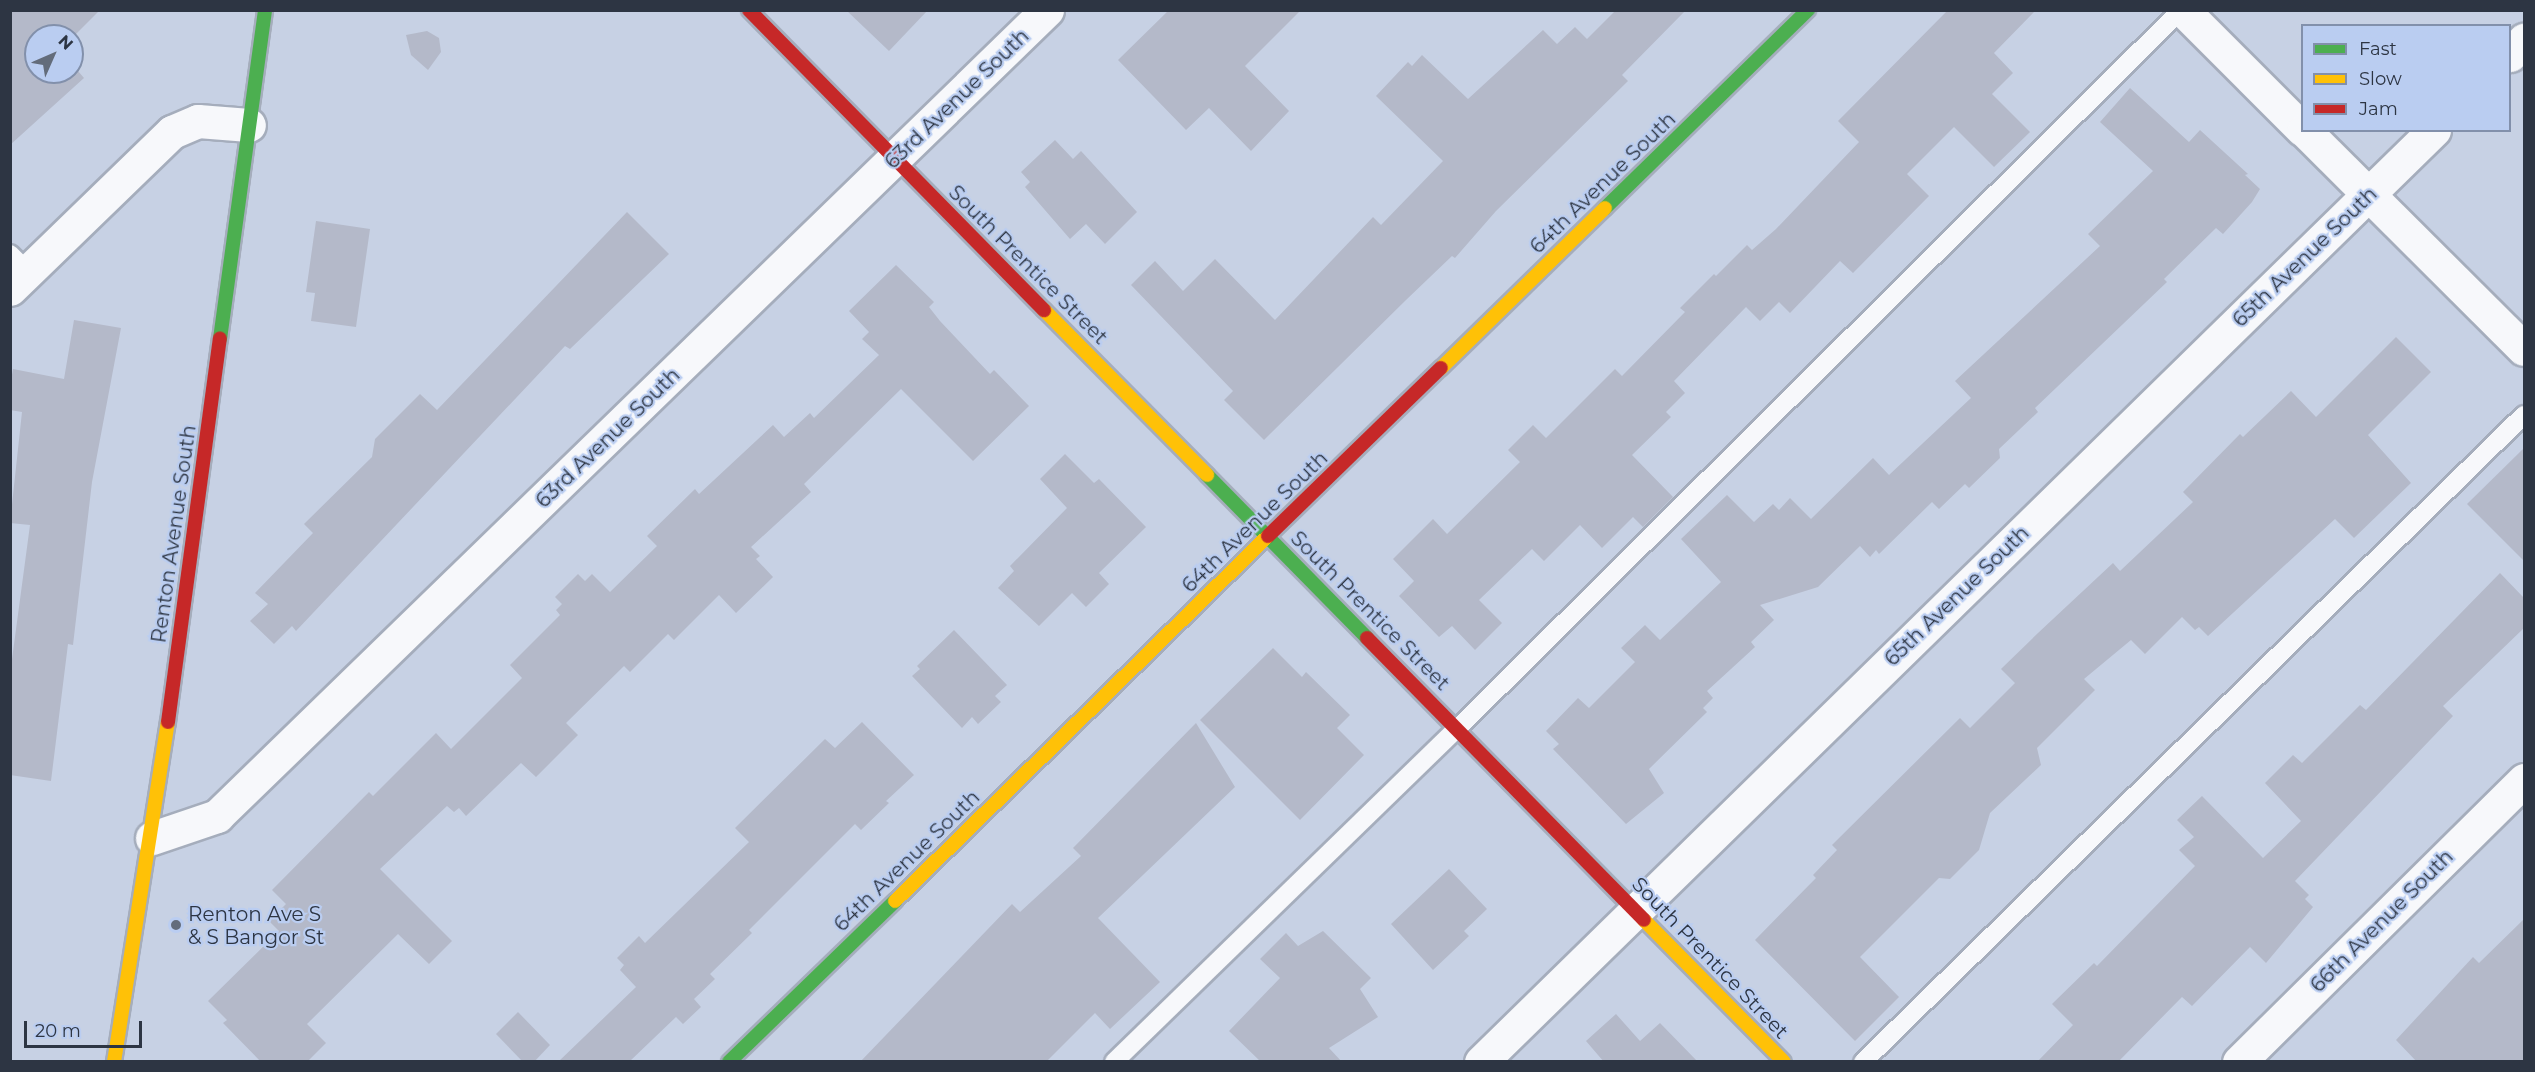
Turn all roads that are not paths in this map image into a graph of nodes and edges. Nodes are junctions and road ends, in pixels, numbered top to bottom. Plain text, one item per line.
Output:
1 (264, 10) edge
2 (748, 10) edge
3 (1047, 10) edge
4 (1808, 10) edge
5 (2182, 10) edge
6 (2524, 40) edge
7 (2511, 54) edge
8 (249, 125) junction
9 (2301, 128) edge
10 (2305, 132) edge
11 (2432, 132) edge
12 (896, 160) junction
13 (2369, 195) junction
14 (16, 272) edge
15 (2524, 349) edge
16 (2524, 415) edge
17 (1268, 536) junction
18 (1458, 728) junction
19 (2524, 780) edge
20 (152, 838) junction
21 (1636, 908) junction
22 (114, 1062) edge
23 (729, 1062) edge
24 (1114, 1062) edge
25 (1481, 1062) edge
26 (1784, 1062) edge
27 (1863, 1062) edge
28 (2239, 1062) edge

1 - 8 street, Renton Avenue South
2 - 12 street, South Prentice Street
3 - 12 street, 63rd Avenue South
4 - 17 street, 64th Avenue South
5 - 9 street
5 - 18 lane
6 - 7 street
8 - 14 street
8 - 20 street, Renton Avenue South
10 - 13 street
11 - 13 street, 65th Avenue South
12 - 17 street, South Prentice Street
12 - 20 street, 63rd Avenue South
13 - 15 street
13 - 21 street, 65th Avenue South
16 - 27 lane
17 - 18 street, South Prentice Street
17 - 23 street, 64th Avenue South
18 - 21 street, South Prentice Street
18 - 24 lane
19 - 28 street, 66th Avenue South
20 - 22 street, Renton Avenue South
21 - 25 street, 65th Avenue South
21 - 26 street, South Prentice Street

